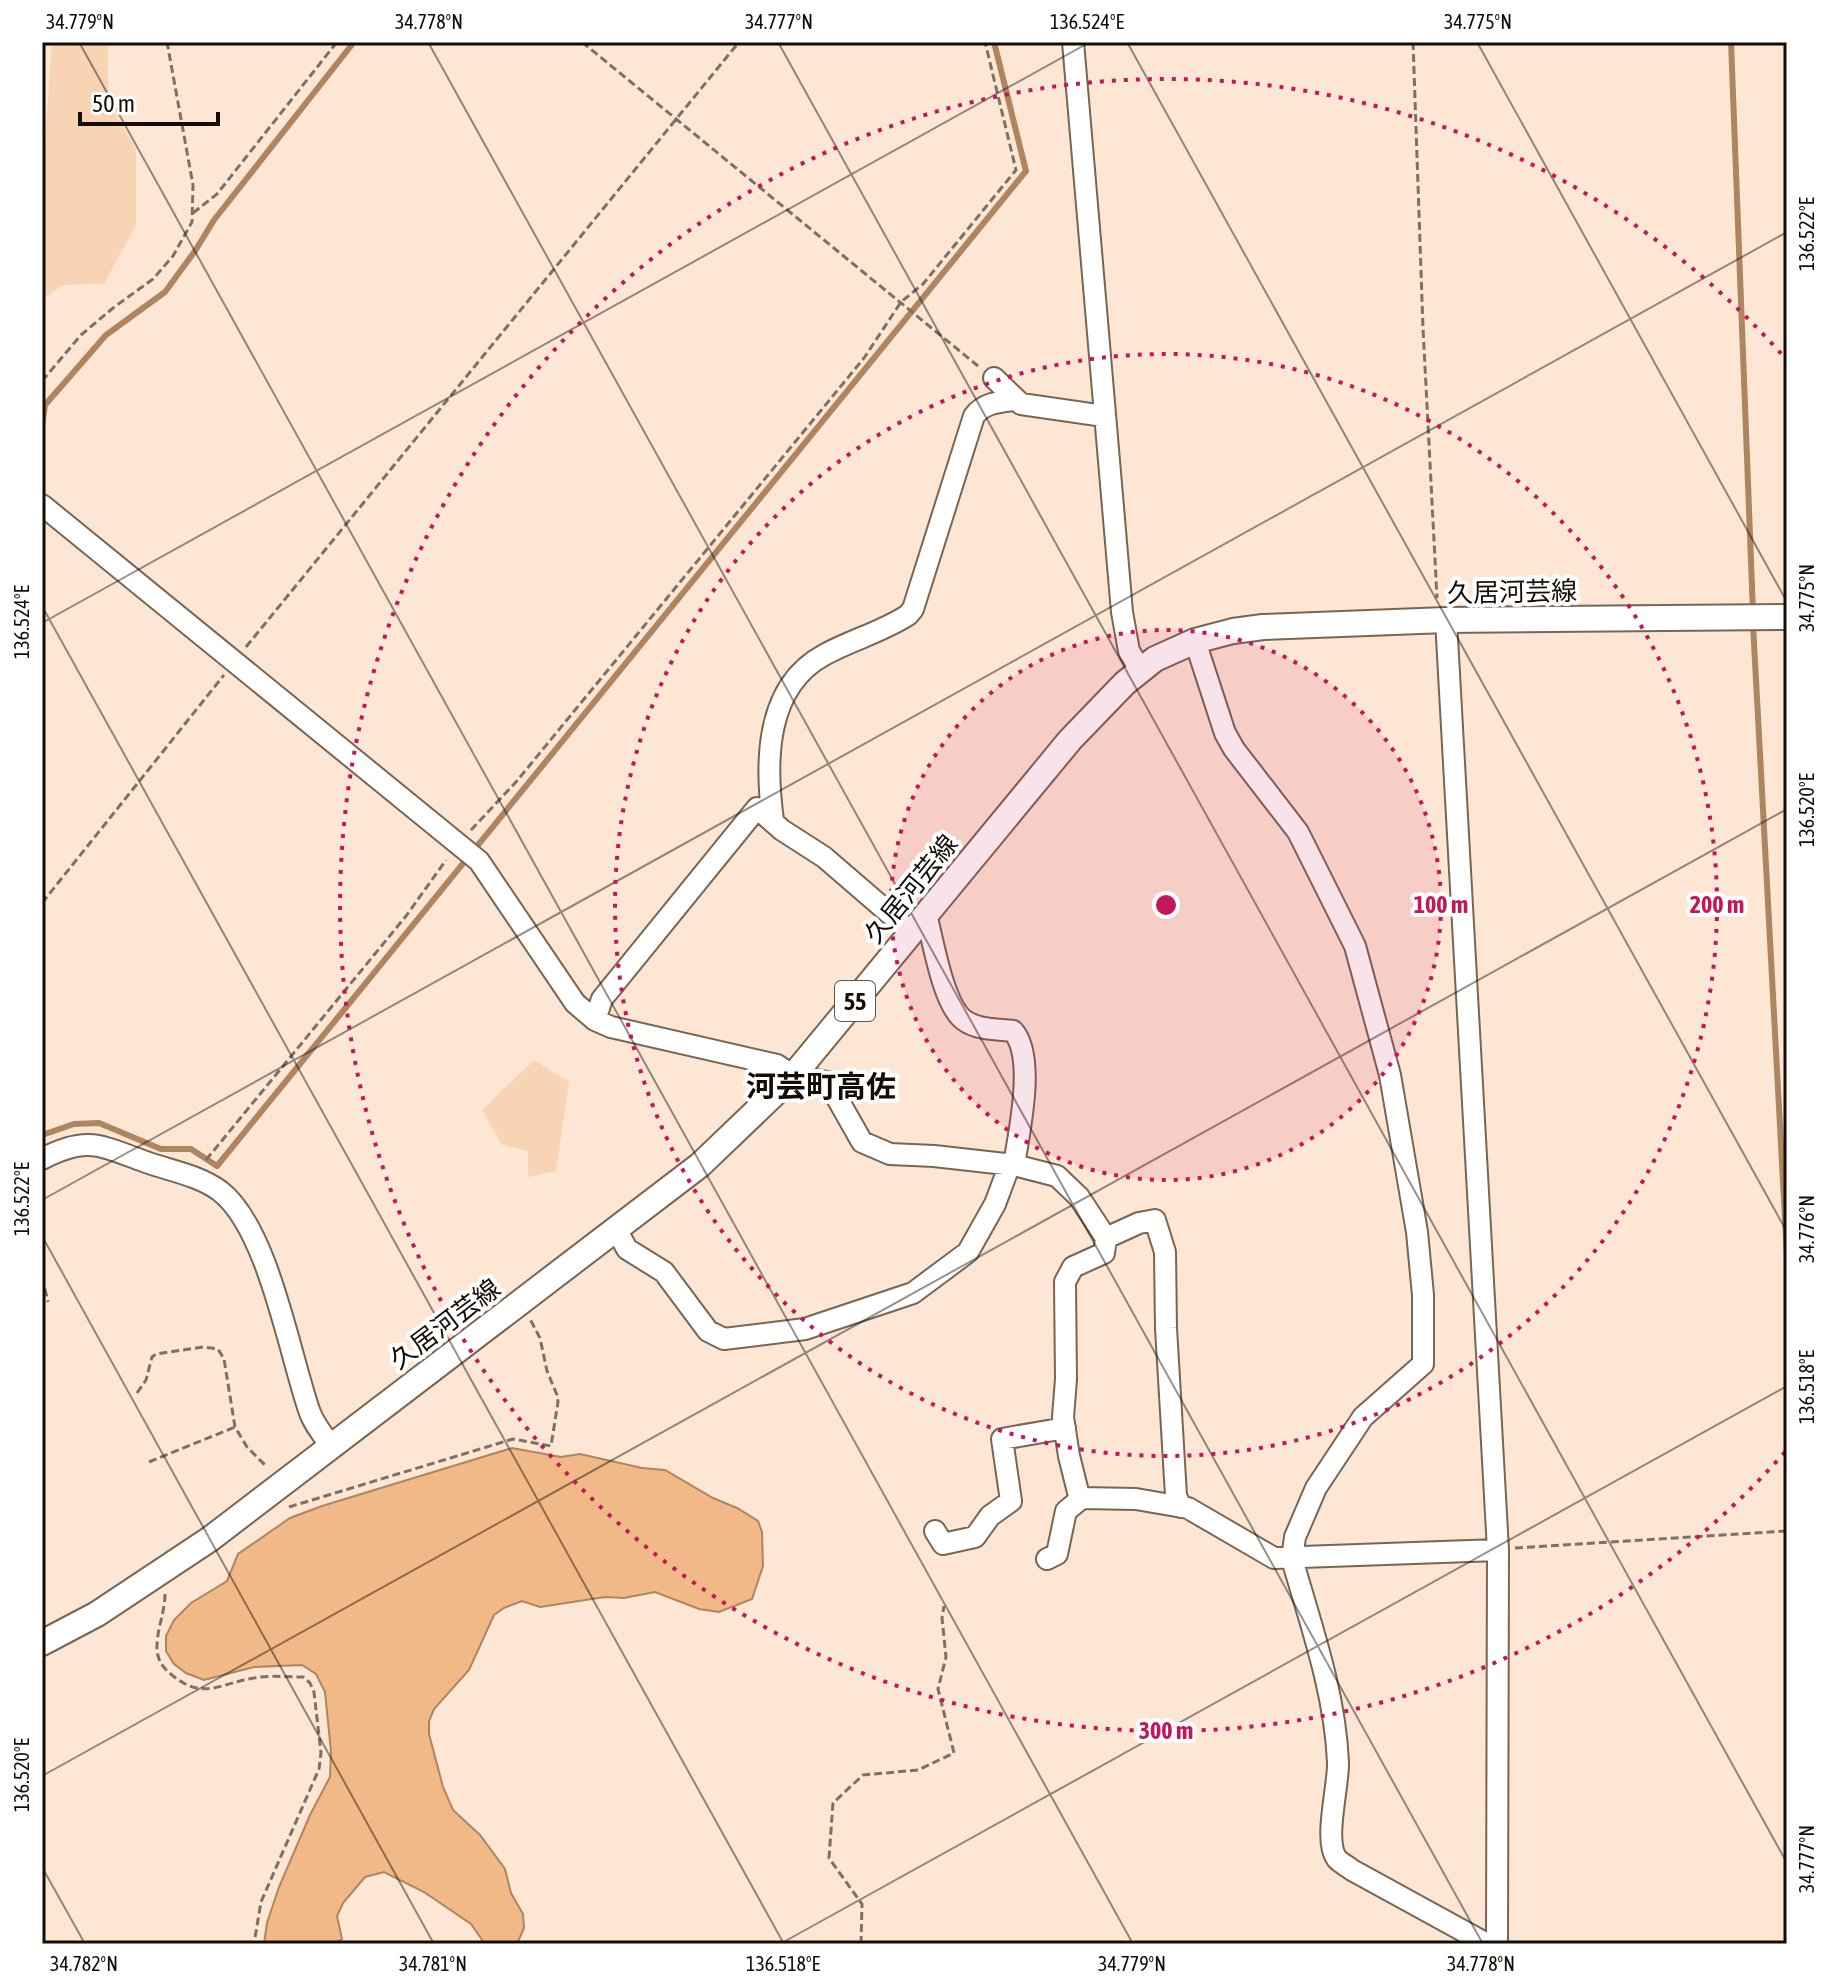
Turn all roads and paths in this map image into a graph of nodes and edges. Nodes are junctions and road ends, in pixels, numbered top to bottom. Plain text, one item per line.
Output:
1 (167, 42) edge
2 (337, 42) edge
3 (582, 42) edge
4 (739, 42) edge
5 (985, 42) edge
6 (1073, 42) edge
7 (1413, 42) edge
8 (676, 119) junction
9 (193, 213) junction
10 (901, 302) junction
11 (994, 378) joint
12 (42, 381) edge
13 (1014, 400) junction
14 (1104, 416) junction
15 (42, 505) edge
16 (1778, 617) edge
17 (1442, 620) junction
18 (1195, 641) junction
19 (234, 663) junction
20 (1141, 671) junction
21 (773, 820) junction
22 (466, 850) junction
23 (42, 903) edge
24 (919, 923) junction
25 (595, 1020) junction
26 (793, 1076) junction
27 (212, 1153) dead end
28 (42, 1159) edge
29 (1012, 1164) junction
30 (616, 1229) junction
31 (1106, 1238) junction
32 (42, 1277) edge
33 (48, 1302) dead end
34 (519, 1303) junction
35 (137, 1393) dead end
36 (235, 1427) junction
37 (1065, 1428) junction
38 (331, 1446) junction
39 (149, 1462) dead end
40 (286, 1495) junction
41 (1082, 1498) junction
42 (1181, 1507) junction
43 (935, 1531) dead end
44 (1787, 1531) edge
45 (1498, 1550) junction
46 (1047, 1559) dead end
47 (1292, 1559) junction
48 (157, 1574) junction
49 (944, 1606) dead end
50 (42, 1643) edge
51 (254, 1944) edge
52 (861, 1944) edge
53 (1487, 1944) edge
54 (1497, 1944) edge

1 - 9 path
2 - 9 path
3 - 8 path
4 - 8 path
5 - 10 path
6 - 14 street
7 - 17 path
8 - 10 path
8 - 19 path
9 - 12 path
10 - 11 path
10 - 22 path
11 - 13 street
13 - 14 street
13 - 21 street
14 - 20 street
15 - 19 street
16 - 17 main road, 久居河芸線 / 55
17 - 18 main road, 久居河芸線 / 55
17 - 45 street
18 - 20 main road, 久居河芸線 / 55
18 - 47 street
19 - 22 street
19 - 23 path
20 - 24 main road, 久居河芸線 / 55
21 - 24 street
21 - 25 street
22 - 25 street
22 - 27 path
24 - 26 main road, 久居河芸線 / 55
24 - 29 street
25 - 26 street
26 - 29 street
26 - 30 main road, 久居河芸線 / 55
28 - 38 street
29 - 30 street
29 - 31 street
30 - 34 main road, 久居河芸線 / 55
31 - 37 street
31 - 42 street
32 - 33 path
34 - 38 main road, 久居河芸線 / 55
34 - 40 path
35 - 36 path
36 - 39 path
36 - 40 path
37 - 41 street
37 - 43 street
38 - 40 main road, 久居河芸線 / 55
40 - 48 main road, 久居河芸線 / 55
41 - 42 street
41 - 46 street
42 - 47 street
44 - 45 path
45 - 47 street
45 - 54 street
47 - 53 street
48 - 50 main road, 久居河芸線 / 55
48 - 51 path
49 - 52 path

